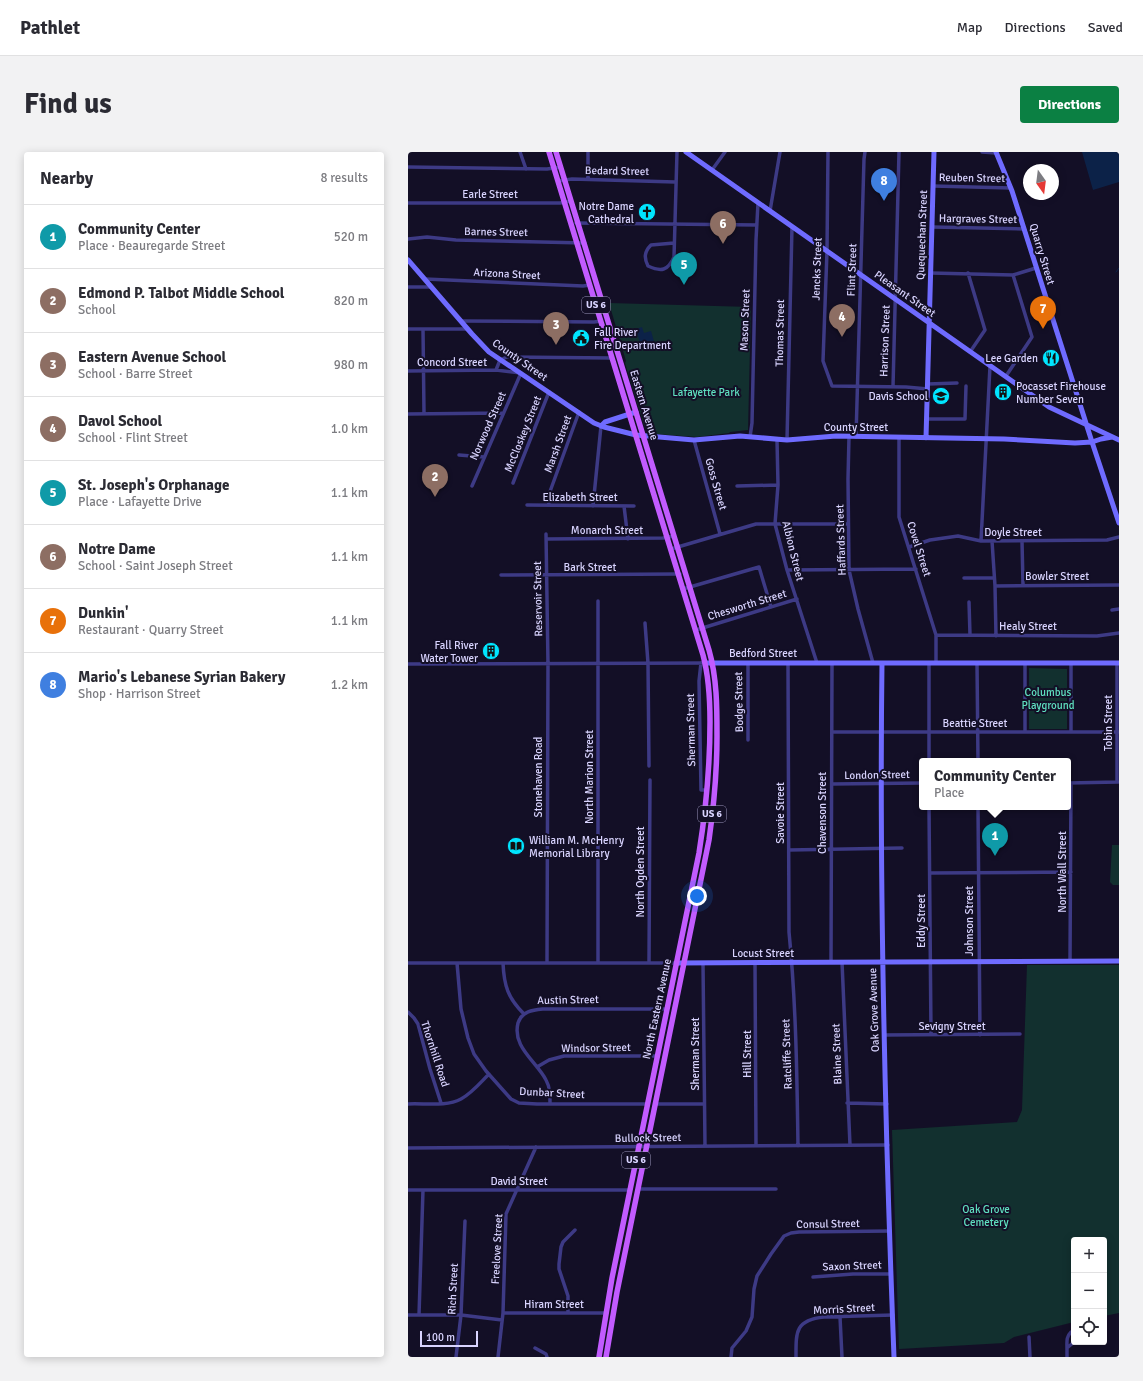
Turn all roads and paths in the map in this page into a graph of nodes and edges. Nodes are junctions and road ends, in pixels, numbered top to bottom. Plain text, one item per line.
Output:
1 (520, 152) edge
2 (550, 152) edge
3 (556, 152) edge
4 (588, 152) edge
5 (677, 152) edge
6 (686, 152) edge
7 (725, 152) edge
8 (780, 152) edge
9 (828, 152) edge
10 (865, 152) edge
11 (899, 152) edge
12 (934, 152) edge
13 (982, 152) edge
14 (996, 152) edge
15 (408, 167) edge
16 (561, 167) junction
17 (554, 168) junction
18 (526, 169) junction
19 (712, 170) junction
20 (565, 180) junction
21 (588, 180) junction
22 (558, 181) junction
23 (675, 182) junction
24 (933, 186) junction
25 (1011, 188) junction
26 (572, 201) junction
27 (408, 203) edge
28 (565, 203) junction
29 (758, 203) junction
30 (770, 211) junction
31 (578, 222) junction
32 (572, 224) junction
33 (674, 224) junction
34 (757, 225) junction
35 (792, 227) junction
36 (932, 227) junction
37 (1024, 229) junction
38 (408, 239) edge
39 (577, 243) junction
40 (585, 243) junction
41 (674, 243) junction
42 (827, 251) junction
43 (408, 260) edge
44 (1036, 268) junction
45 (931, 273) junction
46 (968, 273) junction
47 (860, 275) junction
48 (1013, 275) junction
49 (423, 279) junction
50 (590, 285) junction
51 (408, 287) edge
52 (430, 287) junction
53 (896, 300) junction
54 (460, 321) junction
55 (601, 321) junction
56 (930, 323) junction
57 (408, 329) edge
58 (423, 329) junction
59 (467, 329) junction
60 (970, 352) junction
61 (612, 358) junction
62 (500, 360) junction
63 (990, 366) junction
64 (496, 370) junction
65 (408, 371) edge
66 (423, 371) junction
67 (521, 374) junction
68 (1006, 376) junction
69 (957, 383) dead end
70 (858, 386) junction
71 (928, 386) junction
72 (966, 386) dead end
73 (893, 387) junction
74 (549, 392) junction
75 (579, 412) junction
76 (636, 412) junction
77 (424, 413) junction
78 (503, 413) junction
79 (408, 414) edge
80 (630, 414) junction
81 (927, 419) junction
82 (1087, 424) junction
83 (601, 426) junction
84 (636, 435) junction
85 (644, 436) junction
86 (750, 437) junction
87 (849, 437) junction
88 (856, 437) junction
89 (1112, 437) junction
90 (899, 438) junction
91 (926, 438) junction
92 (987, 439) junction
93 (694, 440) junction
94 (777, 440) junction
95 (787, 440) junction
96 (1119, 440) edge
97 (1092, 442) junction
98 (459, 455) dead end
99 (484, 457) junction
100 (513, 483) dead end
101 (778, 485) junction
102 (472, 486) dead end
103 (737, 486) dead end
104 (526, 505) dead end
105 (548, 505) junction
106 (593, 506) junction
107 (624, 506) junction
108 (634, 506) dead end
109 (1119, 522) edge
110 (775, 524) junction
111 (848, 524) junction
112 (546, 534) dead end
113 (720, 534) junction
114 (674, 536) junction
115 (1119, 537) edge
116 (667, 538) junction
117 (546, 539) junction
118 (628, 539) junction
119 (981, 541) junction
120 (992, 541) junction
121 (1022, 541) junction
122 (678, 547) junction
123 (909, 547) junction
124 (671, 549) junction
125 (916, 569) junction
126 (787, 570) junction
127 (849, 570) junction
128 (686, 573) junction
129 (501, 575) dead end
130 (679, 575) junction
131 (547, 576) junction
132 (964, 578) dead end
133 (994, 578) junction
134 (1119, 585) edge
135 (995, 586) junction
136 (1023, 586) junction
137 (690, 587) junction
138 (683, 590) junction
139 (797, 599) junction
140 (598, 601) dead end
141 (969, 602) dead end
142 (771, 607) junction
143 (1119, 609) edge
144 (1112, 610) dead end
145 (645, 623) dead end
146 (702, 628) junction
147 (696, 630) junction
148 (1119, 633) edge
149 (936, 635) junction
150 (970, 635) junction
151 (996, 636) junction
152 (598, 663) junction
153 (648, 663) junction
154 (703, 663) junction
155 (713, 663) junction
156 (748, 663) junction
157 (788, 663) junction
158 (817, 663) junction
159 (832, 663) junction
160 (873, 663) junction
161 (882, 663) junction
162 (929, 663) junction
163 (936, 663) junction
164 (977, 663) junction
165 (1025, 663) junction
166 (1071, 663) junction
167 (1118, 663) edge
168 (408, 664) edge
169 (548, 664) junction
170 (832, 732) junction
171 (881, 732) junction
172 (929, 732) junction
173 (978, 732) junction
174 (1025, 732) junction
175 (1071, 732) junction
176 (1118, 732) edge
177 (748, 740) dead end
178 (929, 758) edge
179 (978, 758) edge
180 (649, 766) dead end
181 (650, 780) dead end
182 (1118, 782) edge
183 (881, 783) junction
184 (919, 783) edge
185 (1071, 783) edge
186 (832, 784) junction
187 (707, 790) junction
188 (929, 810) edge
189 (978, 810) edge
190 (1070, 810) edge
191 (881, 848) junction
192 (902, 848) dead end
193 (831, 849) junction
194 (789, 850) junction
195 (978, 872) junction
196 (1071, 872) junction
197 (930, 873) junction
198 (1119, 961) edge
199 (547, 962) junction
200 (755, 962) junction
201 (831, 962) junction
202 (842, 962) junction
203 (883, 962) junction
204 (930, 962) junction
205 (979, 962) junction
206 (1070, 962) junction
207 (408, 963) edge
208 (457, 963) junction
209 (503, 963) junction
210 (598, 963) junction
211 (649, 963) junction
212 (677, 963) junction
213 (684, 963) junction
214 (703, 963) junction
215 (792, 963) junction
216 (667, 1009) junction
217 (408, 1012) edge
218 (524, 1014) junction
219 (931, 1034) junction
220 (980, 1034) junction
221 (1020, 1034) dead end
222 (884, 1035) junction
223 (658, 1056) junction
224 (537, 1067) junction
225 (489, 1074) junction
226 (442, 1103) junction
227 (847, 1103) junction
228 (408, 1104) edge
229 (550, 1104) junction
230 (648, 1104) junction
231 (655, 1104) junction
232 (704, 1104) junction
233 (886, 1104) junction
234 (850, 1145) junction
235 (888, 1145) junction
236 (704, 1146) junction
237 (756, 1146) junction
238 (798, 1146) junction
239 (536, 1147) junction
240 (639, 1147) junction
241 (646, 1147) junction
242 (408, 1148) edge
243 (638, 1189) junction
244 (776, 1189) dead end
245 (408, 1190) edge
246 (423, 1190) junction
247 (517, 1190) junction
248 (630, 1190) junction
249 (465, 1221) dead end
250 (575, 1230) dead end
251 (890, 1232) junction
252 (891, 1274) junction
253 (813, 1277) dead end
254 (503, 1313) junction
255 (568, 1313) junction
256 (606, 1313) junction
257 (408, 1315) edge
258 (419, 1315) junction
259 (461, 1315) junction
260 (893, 1316) junction
261 (840, 1317) junction
262 (502, 1320) junction
263 (1071, 1332) edge
264 (1029, 1337) dead end
265 (1071, 1345) edge
266 (535, 1348) dead end
267 (1067, 1348) junction
268 (456, 1357) edge
269 (498, 1357) edge
270 (547, 1357) edge
271 (599, 1357) edge
272 (606, 1357) edge
273 (730, 1357) edge
274 (796, 1357) edge
275 (842, 1357) edge
276 (894, 1357) edge
277 (1030, 1357) edge
278 (1068, 1357) edge

1 - 18 street
2 - 17 main road, Eastern Avenue / US 6
3 - 16 main road, Eastern Avenue / US 6
4 - 21 street
5 - 23 street
6 - 19 street, Pleasant Street
7 - 19 street
8 - 30 street
9 - 42 street, Jencks Street
10 - 47 street, Flint Street
11 - 53 street, Harrison Street
12 - 24 street, Quequechan Street
13 - 14 street
14 - 25 street, Quarry Street
15 - 18 street
16 - 17 street
16 - 20 main road, Eastern Avenue / US 6
17 - 18 street
17 - 22 main road, Eastern Avenue / US 6
19 - 29 street, Pleasant Street
20 - 21 street, Bedard Street
20 - 22 street, Bedard Street
20 - 26 main road, Eastern Avenue / US 6
21 - 23 street, Bedard Street
22 - 28 main road, Eastern Avenue / US 6
23 - 33 street
24 - 25 street, Reuben Street
24 - 36 street, Quequechan Street
25 - 37 street, Quarry Street
26 - 28 street, Earle Street
26 - 31 main road, Eastern Avenue / US 6
27 - 28 street, Earle Street
28 - 32 main road, Eastern Avenue / US 6
29 - 30 street, Pleasant Street
29 - 34 street, Mason Street
30 - 35 street, Pleasant Street
31 - 32 street
31 - 33 street
31 - 40 main road, Eastern Avenue / US 6
32 - 39 main road, Eastern Avenue / US 6
33 - 34 street
33 - 41 street
34 - 86 street, Mason Street
35 - 42 street, Pleasant Street
35 - 95 street, Thomas Street
36 - 37 street, Hargraves Street
36 - 45 street, Quequechan Street
37 - 44 street, Quarry Street
38 - 39 street, Barnes Street
39 - 40 street, Barnes Street
39 - 50 main road, Eastern Avenue / US 6
40 - 76 main road, Eastern Avenue / US 6
41 - 41 street
42 - 47 street, Pleasant Street
42 - 70 street, Jencks Street
43 - 49 street, County Street
44 - 48 street
44 - 82 street, Quarry Street
45 - 46 street
45 - 56 street, Quequechan Street
46 - 48 street
46 - 60 street
47 - 53 street, Pleasant Street
47 - 70 street, Flint Street
48 - 68 street
49 - 50 street, Arizona Street
49 - 52 street, County Street
50 - 55 main road, Eastern Avenue / US 6
51 - 52 street
52 - 54 street, County Street
53 - 56 street, Pleasant Street
53 - 73 street, Harrison Street
54 - 55 street
54 - 59 street, County Street
55 - 61 main road, Eastern Avenue / US 6
56 - 60 street, Pleasant Street
56 - 71 street, Quequechan Street
57 - 58 street
58 - 59 street
58 - 66 street
59 - 62 street, County Street
60 - 63 street, Pleasant Street
61 - 62 street
61 - 80 main road, Eastern Avenue / US 6
62 - 64 street, Concord Street
62 - 67 street, County Street
63 - 68 street, Pleasant Street
63 - 92 street
64 - 66 street, Concord Street
64 - 67 street, Concord Street
65 - 66 street, Concord Street
66 - 77 street
67 - 74 street, County Street
67 - 78 street, Norwood Street
68 - 82 street, Pleasant Street
69 - 71 street
70 - 73 street
70 - 88 street, Flint Street
71 - 73 street
71 - 81 street, Quequechan Street
72 - 81 street
74 - 75 street, County Street
74 - 100 street, McCloskey Street
75 - 83 street, County Street
75 - 105 street, Marsh Street
76 - 80 street
76 - 85 main road, Eastern Avenue / US 6
77 - 78 street
77 - 79 street
78 - 99 street, Norwood Street
80 - 83 street
80 - 84 main road, Eastern Avenue / US 6
81 - 91 street, Quequechan Street
82 - 89 street, Pleasant Street
82 - 97 street, Quarry Street
83 - 84 street, County Street
83 - 106 street
84 - 85 street, County Street
84 - 116 main road, Eastern Avenue / US 6
85 - 93 street, County Street
85 - 114 main road, Eastern Avenue / US 6
86 - 93 street, County Street
86 - 94 street, County Street
87 - 88 street, County Street
87 - 95 street, County Street
87 - 111 street, Haffards Street
88 - 90 street, County Street
89 - 96 street, Pleasant Street
89 - 97 street, County Street
90 - 91 street, County Street
90 - 123 street, Covel Street
91 - 92 street, County Street
92 - 97 street, County Street
92 - 119 street
93 - 113 street, Goss Street
94 - 95 street, County Street
94 - 101 street, Albion Street
97 - 109 street, Quarry Street
98 - 99 street
99 - 102 street, Norwood Street
101 - 103 street
101 - 110 street, Albion Street
104 - 105 street, Elizabeth Street
105 - 106 street, Elizabeth Street
106 - 107 street, Elizabeth Street
107 - 108 street, Elizabeth Street
107 - 118 street
110 - 111 street
110 - 113 street
110 - 126 street, Albion Street
111 - 127 street, Haffards Street
112 - 117 street, Reservoir Street
113 - 122 street
114 - 116 street, Monarch Street
114 - 122 main road, Eastern Avenue / US 6
115 - 121 street, Doyle Street
116 - 118 street, Monarch Street
116 - 124 main road, Eastern Avenue / US 6
117 - 118 street, Monarch Street
117 - 131 street, Reservoir Street
119 - 120 street, Doyle Street
119 - 123 street, Doyle Street
120 - 121 street, Doyle Street
120 - 133 street
121 - 136 street
122 - 124 street
122 - 128 main road, Eastern Avenue / US 6
123 - 125 street, Covel Street
124 - 130 main road, Eastern Avenue / US 6
125 - 127 street
125 - 149 street, Covel Street
126 - 127 street
126 - 139 street, Albion Street
127 - 160 street, Haffards Street
128 - 130 street, Bark Street
128 - 137 main road, Eastern Avenue / US 6
129 - 131 street, Bark Street
130 - 131 street, Bark Street
130 - 138 main road, Eastern Avenue / US 6
131 - 169 street, Reservoir Street
132 - 133 street
133 - 135 street
134 - 136 street, Bowler Street
135 - 136 street, Bowler Street
135 - 151 street
137 - 138 street
137 - 142 street
137 - 146 main road, Eastern Avenue / US 6
138 - 147 main road, Eastern Avenue / US 6
139 - 142 street, Chesworth Street
139 - 158 street, Albion Street
140 - 152 street, North Marion Street
141 - 150 street
142 - 146 street, Chesworth Street
143 - 144 street
145 - 153 street
146 - 147 street, Chesworth Street
146 - 155 main road, Eastern Avenue / US 6
147 - 154 main road, Eastern Avenue / US 6
148 - 151 street, Healy Street
149 - 150 street, Healy Street
149 - 163 street, Covel Street
150 - 151 street, Healy Street
152 - 153 street, Bedford Street
152 - 169 street, Bedford Street
152 - 210 street, North Marion Street
153 - 154 street, Bedford Street
153 - 180 street
154 - 155 street, Bedford Street
154 - 187 main road, North Eastern Avenue / US 6
154 - 187 street, Sherman Street
155 - 156 street, Bedford Street
155 - 213 main road, North Eastern Avenue / US 6
156 - 157 street, Bedford Street
156 - 177 street, Bodge Street
157 - 158 street, Bedford Street
157 - 194 street, Savoie Street
158 - 159 street, Bedford Street
159 - 160 street, Bedford Street
159 - 170 street, Chavenson Street
160 - 161 street, Bedford Street
161 - 162 street, Bedford Street
161 - 171 street, Oak Grove Avenue
162 - 163 street, Bedford Street
162 - 172 street
163 - 164 street, Bedford Street
164 - 165 street, Bedford Street
164 - 173 street
165 - 166 street, Bedford Street
165 - 174 street
166 - 167 street, Bedford Street
166 - 175 street
167 - 176 street, Tobin Street
168 - 169 street, Bedford Street
169 - 199 street, Stonehaven Road
170 - 171 street, Beattie Street
170 - 186 street, Chavenson Street
171 - 172 street, Beattie Street
171 - 183 street, Oak Grove Avenue
172 - 173 street, Beattie Street
172 - 178 street
173 - 174 street, Beattie Street
173 - 179 street
174 - 175 street, Beattie Street
175 - 176 street, Beattie Street
176 - 182 street, Tobin Street
181 - 211 street, North Ogden Street
182 - 185 street
183 - 184 street, London Street
183 - 186 street, London Street
183 - 191 street, Oak Grove Avenue
186 - 193 street, Chavenson Street
187 - 212 main road, North Eastern Avenue / US 6
188 - 197 street, Eddy Street
189 - 195 street, Johnson Street
190 - 196 street, North Wall Street
191 - 192 street
191 - 193 street
191 - 203 street, Oak Grove Avenue
193 - 194 street
193 - 201 street, Chavenson Street
194 - 215 street, Savoie Street
195 - 196 street
195 - 197 street
195 - 205 street, Johnson Street
196 - 206 street, North Wall Street
197 - 204 street, Eddy Street
198 - 206 street, Locust Street
199 - 209 street, Locust Street
199 - 210 street, Locust Street
200 - 214 street, Locust Street
200 - 215 street, Locust Street
200 - 237 street, Hill Street
201 - 202 street, Locust Street
201 - 215 street, Locust Street
202 - 203 street, Locust Street
202 - 227 street, Blaine Street
203 - 204 street, Locust Street
203 - 222 street, Oak Grove Avenue
204 - 205 street, Locust Street
204 - 219 street, Eddy Street
205 - 206 street, Locust Street
205 - 220 street, Johnson Street
207 - 208 street, Locust Street
208 - 209 street, Locust Street
208 - 225 street, Dunbar Street
209 - 218 street
210 - 211 street, Locust Street
211 - 212 street, Locust Street
212 - 213 street, Locust Street
212 - 216 main road, North Eastern Avenue / US 6
213 - 214 street, Locust Street
213 - 231 main road, North Eastern Avenue / US 6
214 - 232 street, Sherman Street
215 - 238 street, Ratcliffe Street
216 - 218 street, Austin Street
216 - 223 main road, North Eastern Avenue / US 6
217 - 226 street, Thornhill Road
218 - 224 street, Austin Street
219 - 220 street, Sevigny Street
219 - 222 street, Sevigny Street
220 - 221 street, Sevigny Street
222 - 233 street, Oak Grove Avenue
223 - 224 street, Windsor Street
223 - 230 main road, North Eastern Avenue / US 6
224 - 229 street, Austin Street
225 - 226 street
225 - 229 street, Dunbar Street
226 - 228 street
227 - 233 street
227 - 234 street, Blaine Street
229 - 230 street, Dunbar Street
230 - 240 main road, North Eastern Avenue / US 6
231 - 232 street
231 - 241 main road, North Eastern Avenue / US 6
232 - 236 street, Sherman Street
233 - 235 street, Oak Grove Avenue
234 - 235 street, Bullock Street
234 - 238 street, Bullock Street
235 - 251 street, Oak Grove Avenue
236 - 237 street, Bullock Street
236 - 241 street, Bullock Street
237 - 238 street, Bullock Street
239 - 240 street, Bullock Street
239 - 242 street, Bullock Street
239 - 247 street, Freelove Street
240 - 241 street, Bullock Street
240 - 248 main road, North Eastern Avenue / US 6
241 - 243 main road, North Eastern Avenue / US 6
243 - 244 street
243 - 272 main road, North Eastern Avenue / US 6
245 - 246 street, David Street
246 - 247 street, David Street
246 - 258 street
247 - 248 street, David Street
247 - 254 street, Freelove Street
248 - 256 main road, North Eastern Avenue / US 6
249 - 259 street, Rich Street
250 - 255 street
251 - 252 street, Oak Grove Avenue
251 - 273 street, Consul Street
252 - 253 street, Saxon Street
252 - 260 street, Oak Grove Avenue
254 - 255 street, Hiram Street
254 - 262 street, Freelove Street
255 - 256 street, Hiram Street
256 - 271 main road, North Eastern Avenue / US 6
257 - 258 street
258 - 259 street
259 - 262 street
259 - 268 street, Rich Street
260 - 261 street, Morris Street
260 - 276 street, Oak Grove Avenue
261 - 274 street, Morris Street
261 - 275 street
262 - 269 street, Freelove Street
263 - 267 street
264 - 277 street
265 - 267 street
266 - 270 street
267 - 278 street

